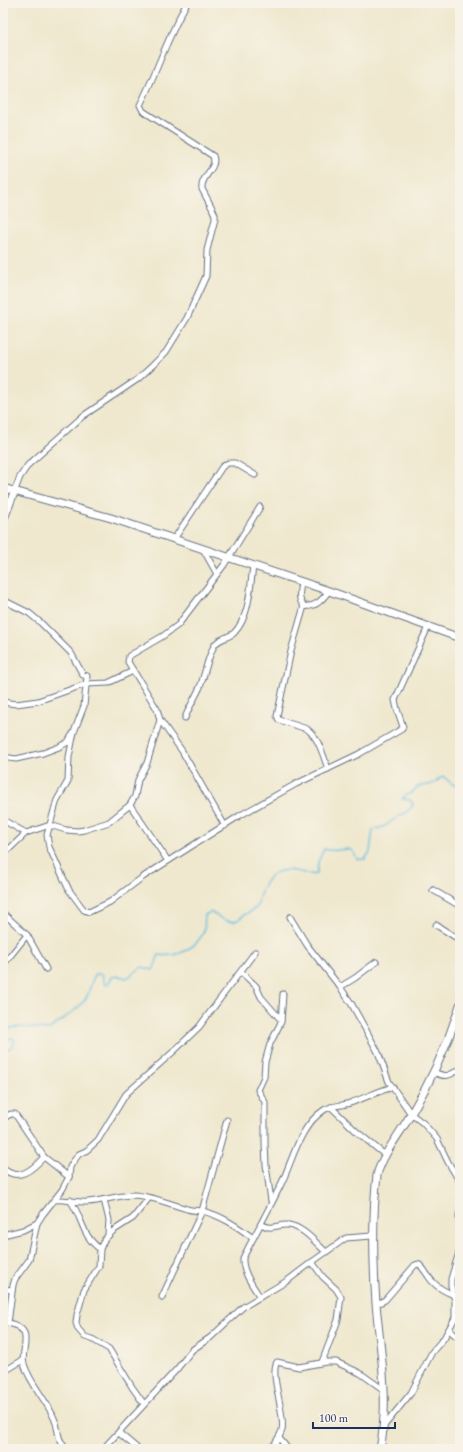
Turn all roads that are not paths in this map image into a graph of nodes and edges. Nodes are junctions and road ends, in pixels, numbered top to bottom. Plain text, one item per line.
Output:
1 (187, 3) edge
2 (255, 475) dead end
3 (3, 488) edge
4 (15, 490) junction
5 (260, 507) dead end
6 (3, 521) edge
7 (174, 539) junction
8 (204, 550) junction
9 (228, 558) junction
10 (254, 566) junction
11 (216, 574) junction
12 (302, 582) junction
13 (329, 591) junction
14 (3, 600) edge
15 (304, 606) junction
16 (428, 627) junction
17 (460, 638) edge
18 (133, 671) junction
19 (86, 684) junction
20 (3, 702) edge
21 (185, 718) dead end
22 (160, 720) junction
23 (74, 732) junction
24 (3, 757) edge
25 (328, 768) junction
26 (130, 805) junction
27 (3, 820) edge
28 (50, 825) junction
29 (225, 826) junction
30 (26, 833) junction
31 (3, 855) edge
32 (168, 861) junction
33 (433, 890) dead end
34 (460, 906) edge
35 (3, 913) edge
36 (290, 917) dead end
37 (436, 925) dead end
38 (28, 935) junction
39 (460, 940) edge
40 (255, 952) dead end
41 (376, 962) dead end
42 (3, 965) edge
43 (46, 969) dead end
44 (241, 972) junction
45 (340, 987) junction
46 (283, 994) dead end
47 (460, 1005) edge
48 (281, 1020) junction
49 (460, 1069) edge
50 (434, 1072) junction
51 (393, 1087) junction
52 (331, 1107) junction
53 (411, 1114) junction
54 (3, 1118) edge
55 (227, 1120) dead end
56 (385, 1155) junction
57 (44, 1157) junction
58 (3, 1168) edge
59 (68, 1177) junction
60 (460, 1182) edge
61 (150, 1198) junction
62 (55, 1200) junction
63 (70, 1200) junction
64 (104, 1200) junction
65 (271, 1202) junction
66 (202, 1211) junction
67 (460, 1212) edge
68 (37, 1223) junction
69 (261, 1224) junction
70 (3, 1235) edge
71 (108, 1235) junction
72 (372, 1236) junction
73 (253, 1238) junction
74 (460, 1239) edge
75 (100, 1249) junction
76 (460, 1249) edge
77 (326, 1252) junction
78 (312, 1262) junction
79 (3, 1289) edge
80 (12, 1290) junction
81 (454, 1295) junction
82 (162, 1297) dead end
83 (260, 1297) junction
84 (376, 1303) junction
85 (460, 1314) edge
86 (455, 1318) junction
87 (5, 1323) edge
88 (449, 1330) junction
89 (460, 1339) edge
90 (23, 1360) junction
91 (322, 1362) junction
92 (3, 1372) edge
93 (384, 1390) junction
94 (144, 1404) junction
95 (384, 1426) junction
96 (119, 1433) junction
97 (279, 1438) junction
98 (460, 1445) edge
99 (66, 1449) edge
100 (103, 1449) edge
101 (138, 1449) edge
102 (271, 1449) edge
103 (288, 1449) edge
104 (380, 1449) edge
105 (457, 1449) edge

1 - 4 street
2 - 7 street
3 - 4 street
4 - 6 street
4 - 7 street
5 - 9 street
7 - 8 street
8 - 9 street
8 - 11 street
9 - 10 street
9 - 11 street
10 - 12 street
10 - 21 street
11 - 18 street
12 - 13 street
12 - 15 street
13 - 15 street
13 - 16 street
14 - 19 street
15 - 25 street
16 - 17 street
16 - 25 street
18 - 19 street
18 - 22 street
19 - 20 street
19 - 23 street
22 - 26 street
22 - 29 street
23 - 24 street
23 - 28 street
25 - 29 street
26 - 28 street
26 - 32 street
27 - 30 street
28 - 30 street
28 - 32 street
29 - 32 street
30 - 31 street
33 - 34 street
35 - 38 street
36 - 45 street
37 - 39 street
38 - 42 street
38 - 43 street
40 - 44 street
41 - 45 street
44 - 48 street
44 - 59 street
45 - 51 street
46 - 48 street
47 - 50 street
48 - 65 street
49 - 50 street
50 - 53 street
51 - 52 street
51 - 53 street
52 - 56 street
52 - 65 street
53 - 56 street
53 - 60 street
54 - 57 street
55 - 66 street
56 - 72 street
57 - 58 street
57 - 59 street
59 - 62 street
61 - 64 street
61 - 66 street
61 - 71 street
62 - 63 street
62 - 68 street
63 - 64 street
63 - 75 street
64 - 71 street
65 - 69 street
66 - 73 street
66 - 82 street
67 - 74 street
68 - 70 street
68 - 80 street
69 - 73 street
69 - 77 street
71 - 75 street
72 - 77 street
72 - 84 street
73 - 83 street
75 - 94 street
76 - 81 street
77 - 78 street
78 - 83 street
78 - 91 street
79 - 80 street
80 - 87 street
81 - 84 street
81 - 86 street
83 - 94 street
84 - 93 street
85 - 86 street
86 - 88 street
87 - 90 street
88 - 89 street
88 - 95 street
90 - 92 street
90 - 99 street
91 - 93 street
91 - 97 street
93 - 95 street
94 - 96 street
95 - 104 street
96 - 100 street
96 - 101 street
97 - 102 street
97 - 103 street
98 - 105 street

